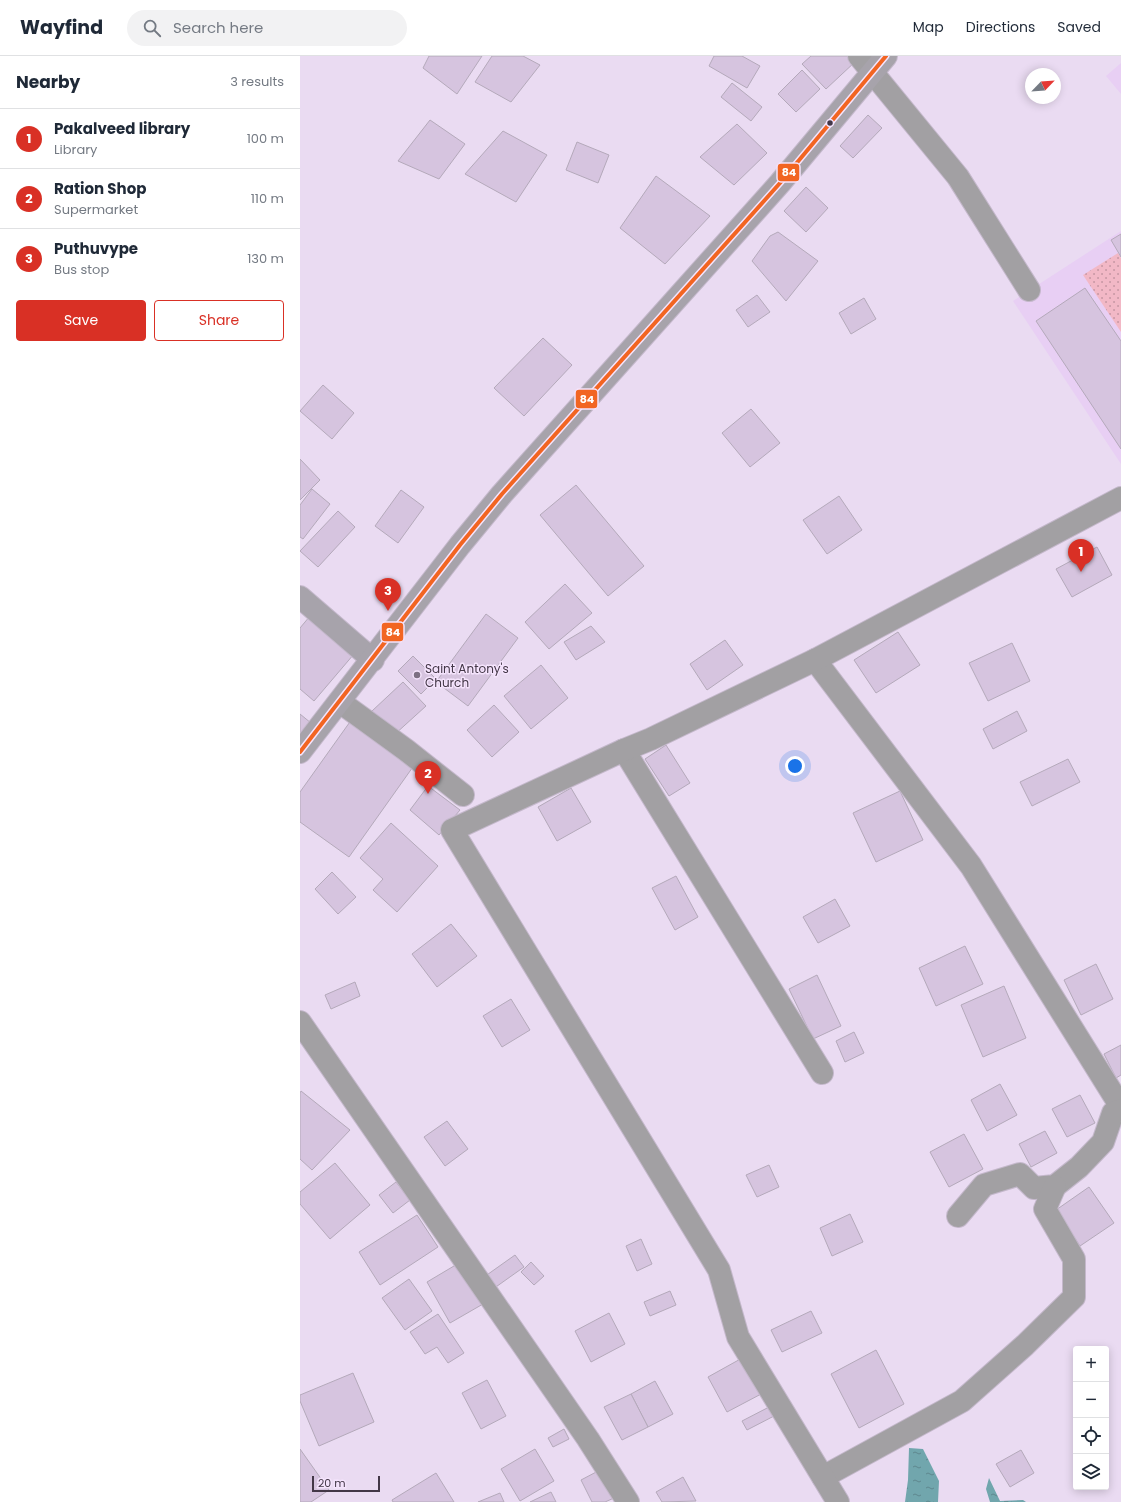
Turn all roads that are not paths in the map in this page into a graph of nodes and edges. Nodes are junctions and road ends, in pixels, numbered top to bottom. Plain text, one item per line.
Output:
1 (873, 61) edge
2 (1029, 290) dead end
3 (1121, 498) edge
4 (300, 597) edge
5 (373, 660) junction
6 (815, 660) junction
7 (340, 702) junction
8 (624, 750) junction
9 (300, 752) edge
10 (463, 795) dead end
11 (300, 1022) edge
12 (822, 1073) dead end
13 (1121, 1108) edge
14 (1055, 1186) junction
15 (958, 1216) dead end
16 (823, 1477) junction
17 (628, 1502) edge
18 (838, 1502) edge

1 - 2 street
1 - 5 main road
3 - 6 street
4 - 5 main road
5 - 7 main road
6 - 8 street
6 - 13 street
7 - 9 main road
7 - 10 street
8 - 12 street
8 - 16 street
11 - 17 street
13 - 14 street
14 - 15 street
14 - 16 street
16 - 18 street

